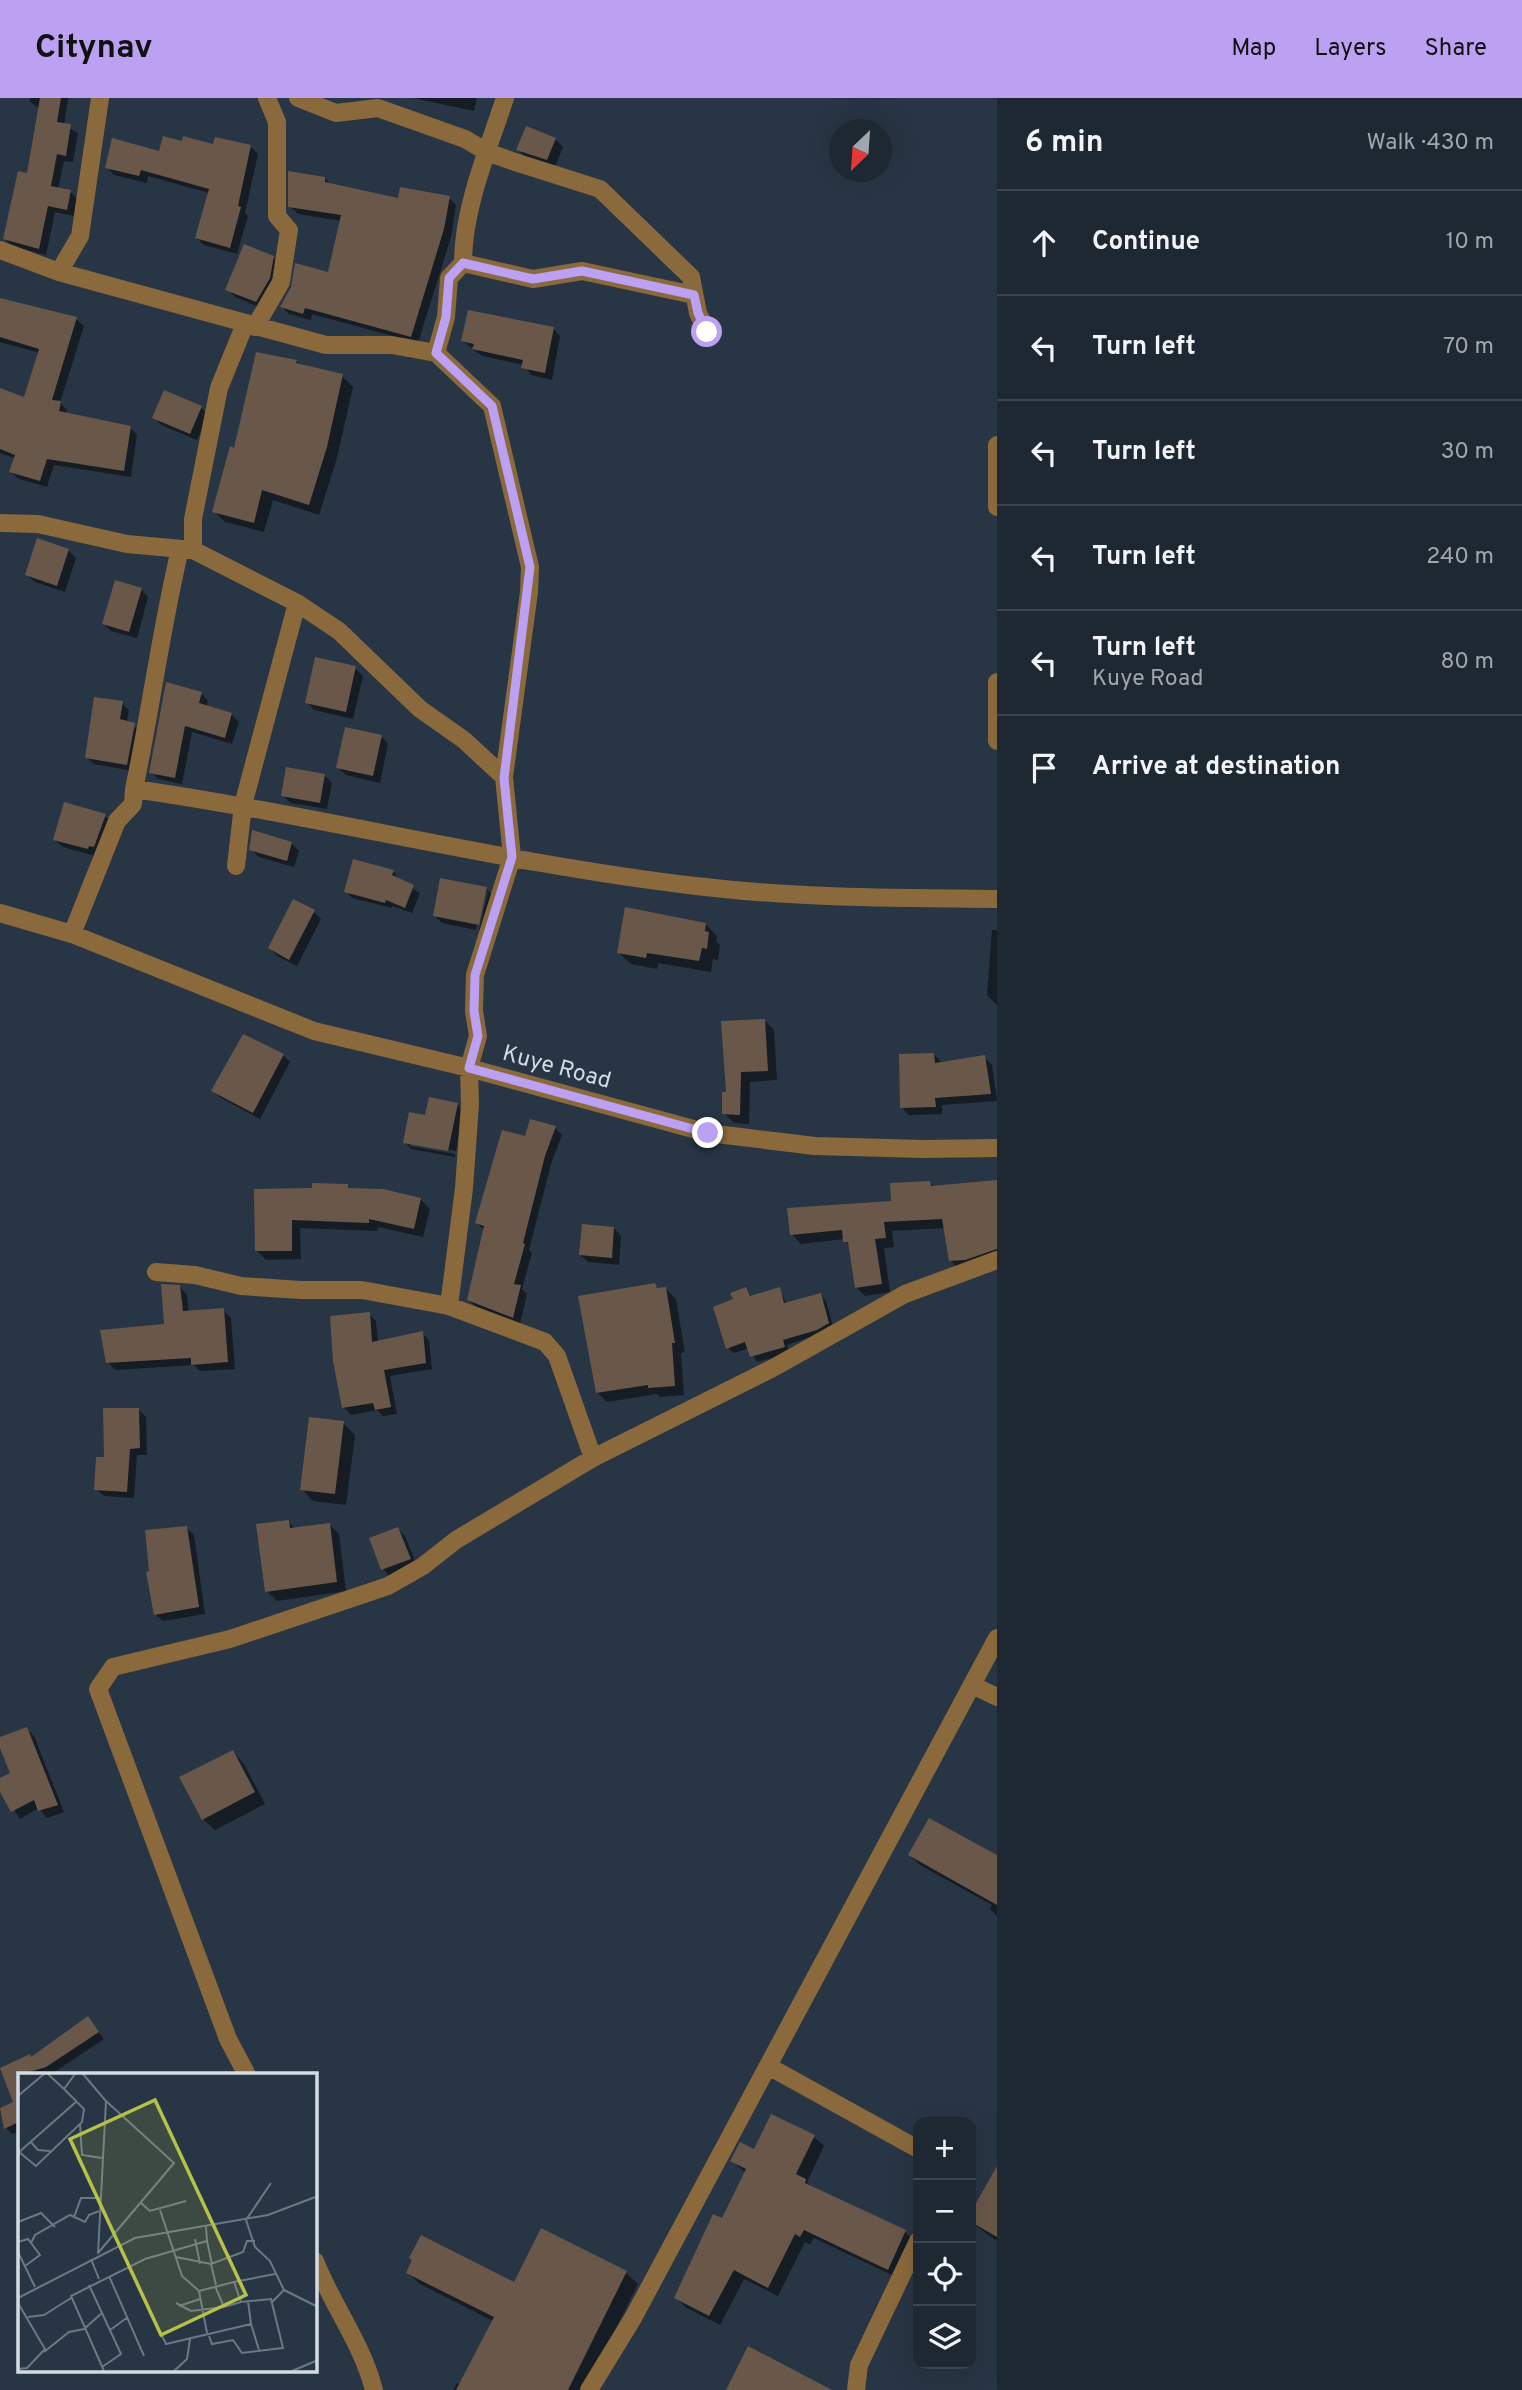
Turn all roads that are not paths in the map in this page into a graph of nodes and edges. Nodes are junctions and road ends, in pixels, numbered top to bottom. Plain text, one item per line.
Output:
1 (100, 98) edge
2 (267, 98) edge
3 (298, 98) edge
4 (505, 98) edge
5 (487, 152) junction
6 (0, 250) edge
7 (463, 263) junction
8 (59, 272) junction
9 (694, 295) junction
10 (250, 326) junction
11 (707, 332) dead end
12 (436, 353) junction
13 (997, 445) edge
14 (997, 506) edge
15 (0, 523) edge
16 (186, 550) junction
17 (297, 603) junction
18 (997, 681) edge
19 (997, 741) edge
20 (504, 778) junction
21 (134, 789) junction
22 (243, 805) junction
23 (512, 857) junction
24 (236, 866) dead end
25 (997, 899) edge
26 (0, 912) edge
27 (72, 934) junction
28 (469, 1068) junction
29 (997, 1147) edge
30 (997, 1260) edge
31 (156, 1272) dead end
32 (449, 1306) junction
33 (593, 1458) junction
34 (997, 1638) edge
35 (972, 1685) junction
36 (997, 1697) edge
37 (768, 2066) junction
38 (246, 2073) edge
39 (913, 2146) edge
40 (917, 2243) edge
41 (317, 2266) edge
42 (374, 2390) edge
43 (589, 2390) edge
44 (856, 2390) edge

1 - 8 street
2 - 10 street
3 - 5 street
4 - 5 street
5 - 7 street
5 - 9 street
6 - 8 street
7 - 9 street
7 - 12 street
8 - 10 street
9 - 11 street
10 - 12 street
10 - 16 street
12 - 20 street
13 - 14 street
15 - 16 street
16 - 17 street
16 - 21 street
17 - 20 street
17 - 22 street
18 - 19 street
20 - 23 street
21 - 22 street
21 - 27 street
22 - 23 street
22 - 24 street
23 - 25 street
23 - 28 street
26 - 27 street, Kuye Road
27 - 28 street, Kuye Road
28 - 29 street, Kuye Road
28 - 32 street
30 - 33 street
31 - 32 street
32 - 33 street
33 - 38 street
34 - 35 street
35 - 36 street
35 - 37 street
37 - 39 street
37 - 43 street
40 - 44 street
41 - 42 street

